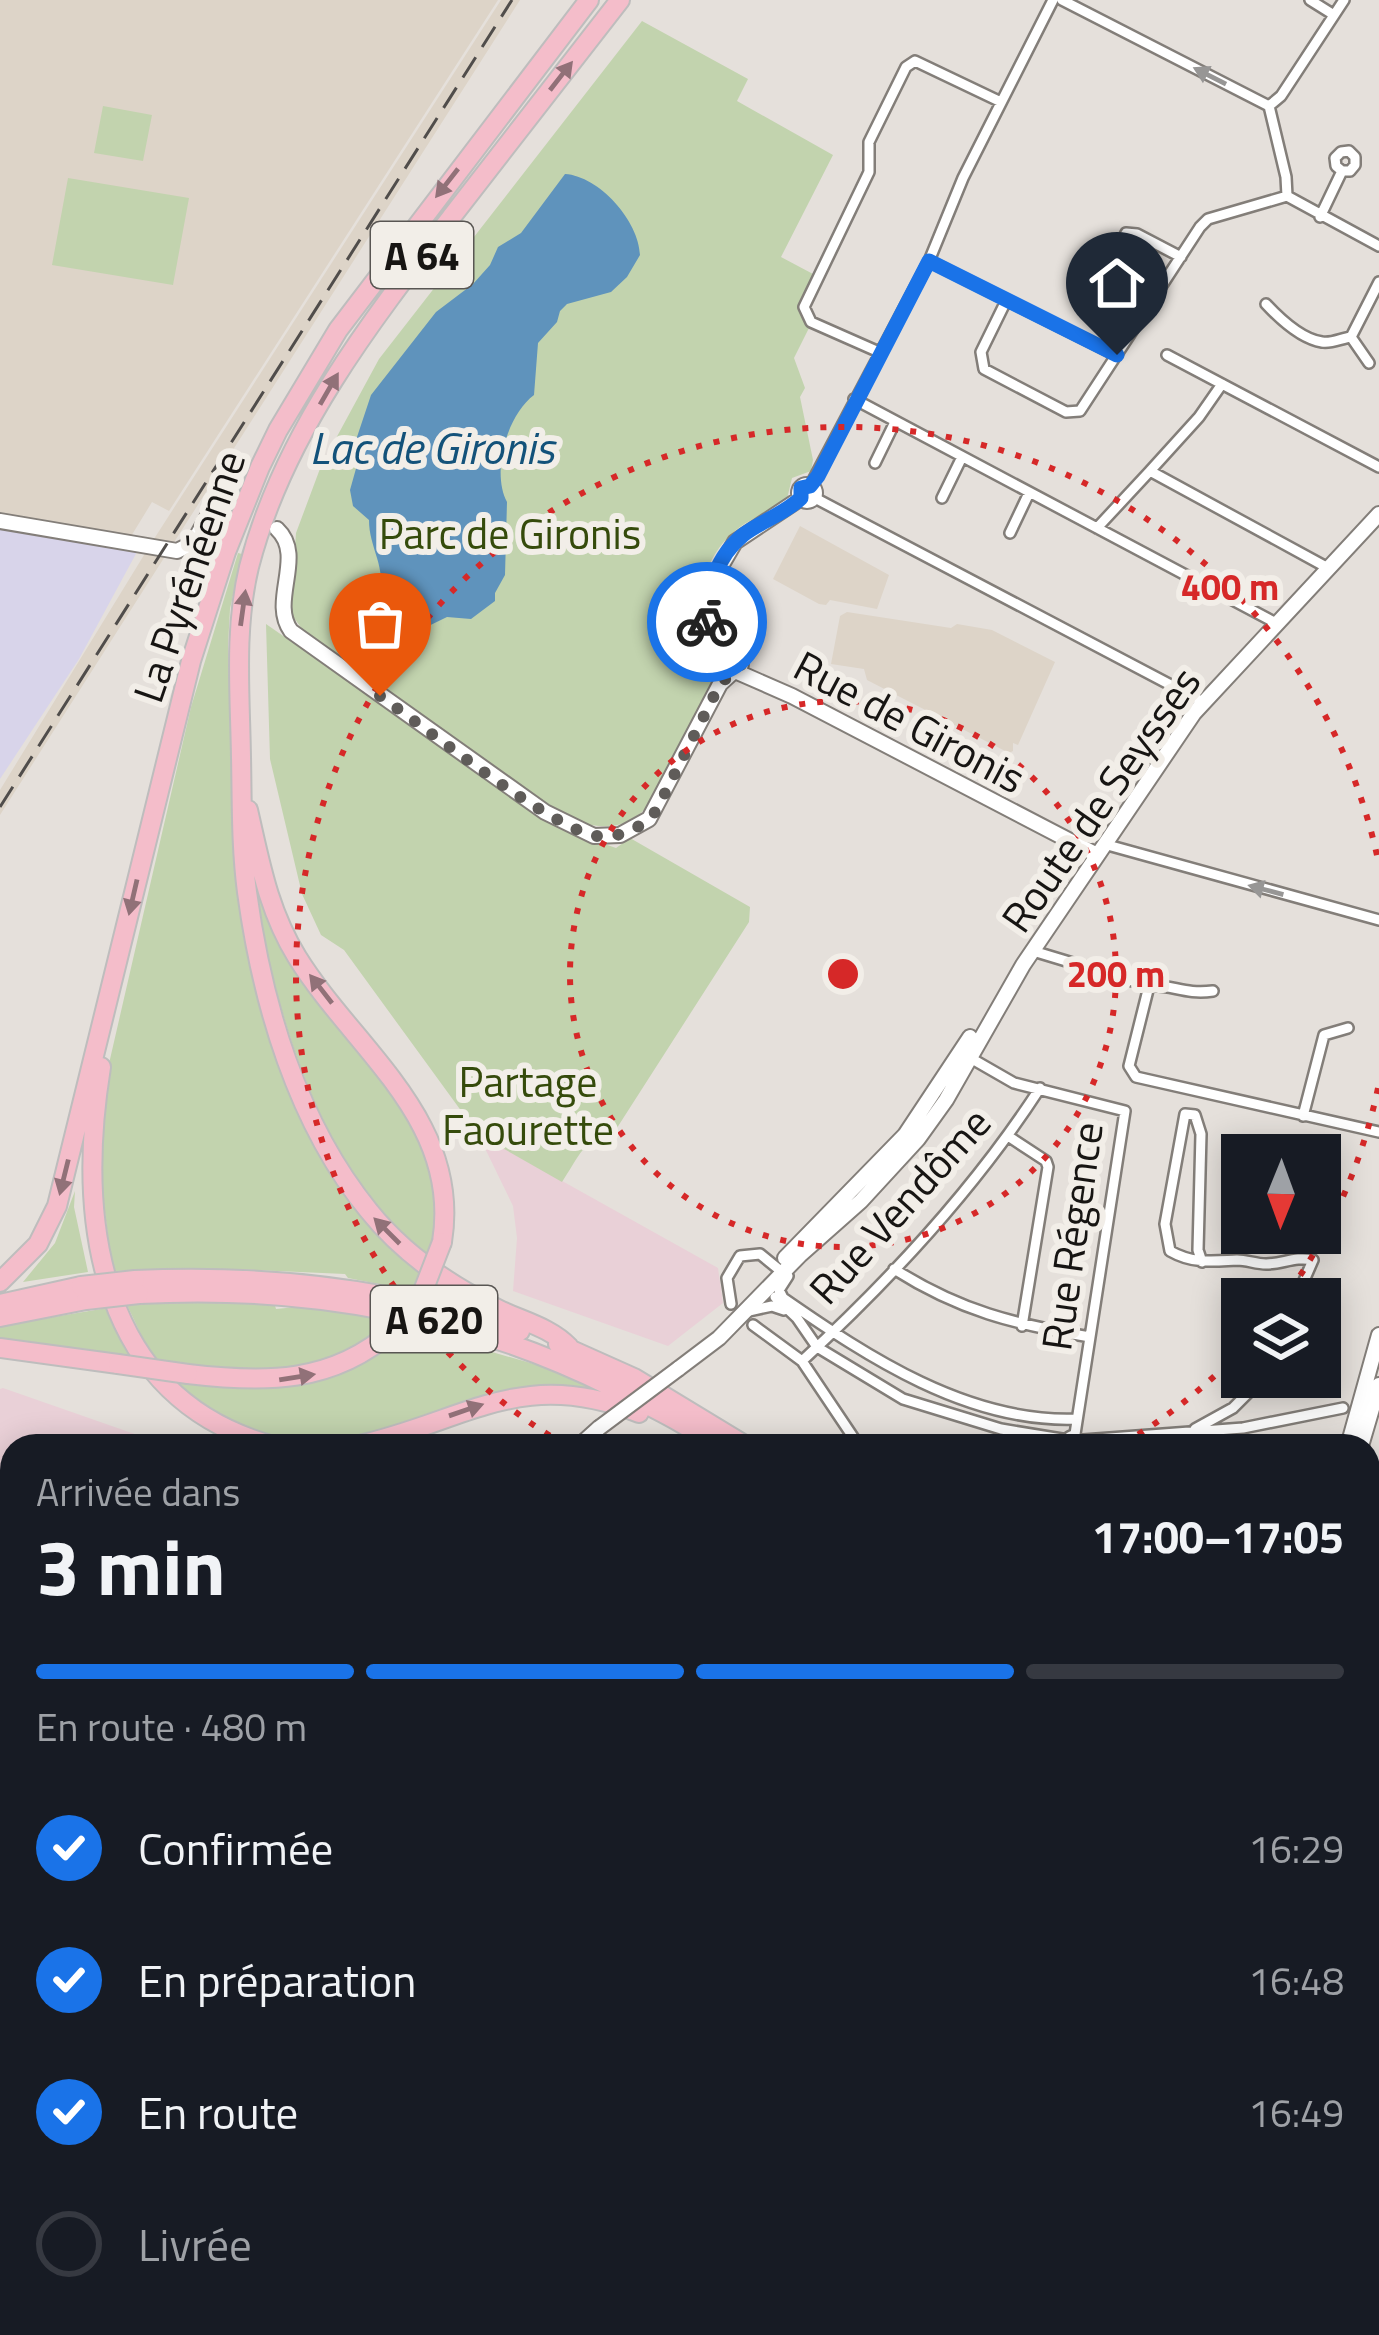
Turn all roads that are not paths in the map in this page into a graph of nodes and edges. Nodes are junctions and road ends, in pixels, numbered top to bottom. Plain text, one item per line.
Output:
1 (589, 0) edge
2 (620, 0) edge
3 (1053, 0) edge
4 (1063, 0) edge
5 (1310, 0) edge
6 (1344, 0) edge
7 (1334, 15) junction
8 (1001, 102) junction
9 (1269, 106) junction
10 (1342, 171) dead end
11 (1287, 196) junction
12 (1320, 217) junction
13 (1379, 246) edge
14 (1118, 248) dead end
15 (1181, 257) junction
16 (929, 261) junction
17 (1379, 282) edge
18 (1006, 301) junction
19 (1265, 304) dead end
20 (1351, 337) junction
21 (879, 352) junction
22 (1117, 355) junction
23 (1167, 355) dead end
24 (1370, 363) dead end
25 (1222, 384) junction
26 (854, 399) junction
27 (895, 422) junction
28 (962, 458) junction
29 (875, 463) dead end
30 (1379, 467) edge
31 (1150, 471) junction
32 (1029, 494) junction
33 (804, 497) junction
34 (942, 498) dead end
35 (224, 511) dead end
36 (1379, 514) edge
37 (0, 521) edge
38 (1097, 528) junction
39 (277, 530) dead end
40 (1010, 533) dead end
41 (1328, 568) junction
42 (1276, 623) junction
43 (729, 661) junction
44 (1203, 702) junction
45 (242, 784) junction
46 (1101, 850) junction
47 (1379, 920) edge
48 (1033, 951) junction
49 (1023, 965) junction
50 (113, 983) junction
51 (1149, 986) junction
52 (1213, 991) dead end
53 (1348, 1028) dead end
54 (980, 1036) junction
55 (966, 1052) junction
56 (994, 1073) junction
57 (1040, 1088) junction
58 (1303, 1116) junction
59 (1379, 1132) edge
60 (1008, 1136) junction
61 (815, 1244) junction
62 (1202, 1262) junction
63 (894, 1269) junction
64 (777, 1274) junction
65 (1305, 1278) edge
66 (0, 1282) edge
67 (137, 1287) junction
68 (84, 1293) junction
69 (0, 1304) edge
70 (784, 1310) junction
71 (742, 1314) junction
72 (0, 1317) edge
73 (1022, 1326) junction
74 (831, 1331) junction
75 (1379, 1334) edge
76 (1090, 1336) junction
77 (817, 1347) junction
78 (0, 1348) edge
79 (569, 1348) junction
80 (802, 1361) junction
81 (678, 1369) junction
82 (1379, 1385) edge
83 (1243, 1398) edge
84 (1233, 1408) junction
85 (1343, 1408) dead end
86 (1076, 1419) junction
87 (1243, 1428) junction
88 (1190, 1432) junction
89 (236, 1434) edge
90 (392, 1434) edge
91 (592, 1434) edge
92 (675, 1434) edge
93 (694, 1434) edge
94 (727, 1434) edge
95 (851, 1434) edge
96 (1031, 1434) edge
97 (1075, 1434) edge
98 (1164, 1434) edge
99 (1351, 1434) edge
100 (1365, 1434) edge

1 -> 50 highway, La Pyrénéenne / A 64
45 -> 2 highway, La Pyrénéenne / A 64
3 - 8 street
9 -> 4 street
5 - 7 street
6 - 7 street
7 - 9 street
8 - 16 street
8 - 21 street
9 - 11 street
10 - 12 street
11 - 12 street
11 - 15 street
12 - 13 street
14 - 15 street
15 - 22 street
16 - 18 street
16 - 21 street
17 - 20 street
18 - 22 street
18 - 22 street
19 - 20 street
20 - 24 street
21 - 26 street
23 - 25 street
25 - 30 street
25 - 31 street
26 - 27 street
26 - 33 street
27 - 28 street
27 - 29 street
28 - 32 street
28 - 34 street
31 - 38 street
31 - 41 street
32 - 38 street
32 - 40 street
33 - 43 main road
33 - 44 street
35 - 37 main road
36 - 41 main road, Route de Seysses
38 - 42 street
39 - 43 main road
41 - 42 main road, Route de Seysses
42 - 44 main road, Route de Seysses
43 - 46 main road, Rue de Gironis
44 - 46 main road, Route de Seysses
78 -> 45 highway, bridge
79 -> 45 highway
47 -> 46 street
46 - 48 main road, Route de Seysses
48 - 49 main road, Route de Seysses
48 - 51 street
49 - 54 main road, Route de Seysses
49 - 55 main road, Route de Seysses
50 -> 66 highway
50 - 89 highway
51 - 52 street
51 - 58 street
53 - 58 street
54 - 55 main road, Route de Seysses
54 - 56 street
55 - 56 street, Rue Régence
55 - 61 main road, Route de Seysses
55 - 64 main road, Route de Seysses
56 - 57 street, Rue Régence
57 - 60 street, Rue Vendôme
57 - 76 street, Rue Régence
58 - 59 street
60 - 63 street, Rue Vendôme
60 - 73 street
61 - 64 main road, Route de Seysses
61 - 74 street
62 - 62 street
62 - 65 street
63 - 73 street
63 - 74 street, Rue Vendôme
64 - 70 street
64 - 71 main road, Route de Seysses
64 - 71 street
64 - 81 main road, Route de Seysses
67 - 68 highway, A 620, bridge
67 - 79 highway, A 620
67 - 93 highway, A 620
68 - 69 highway, A 620
68 - 72 highway, A 620
70 - 71 street
70 - 77 street
71 - 80 street
71 - 81 main road, Route de Seysses
73 - 76 street
74 - 77 street, Rue Vendôme
74 - 86 street
75 - 99 main road
76 - 86 street, Rue Régence
77 - 80 street, Rue Vendôme
77 - 96 street
79 - 94 highway, A 620
80 - 95 street
81 - 91 main road, Route de Seysses, bridge
82 - 100 main road
83 - 84 street
84 - 87 street
84 - 88 street
85 - 87 street
86 - 97 street, Rue Régence
87 - 88 street
88 - 98 street
90 -> 92 highway

